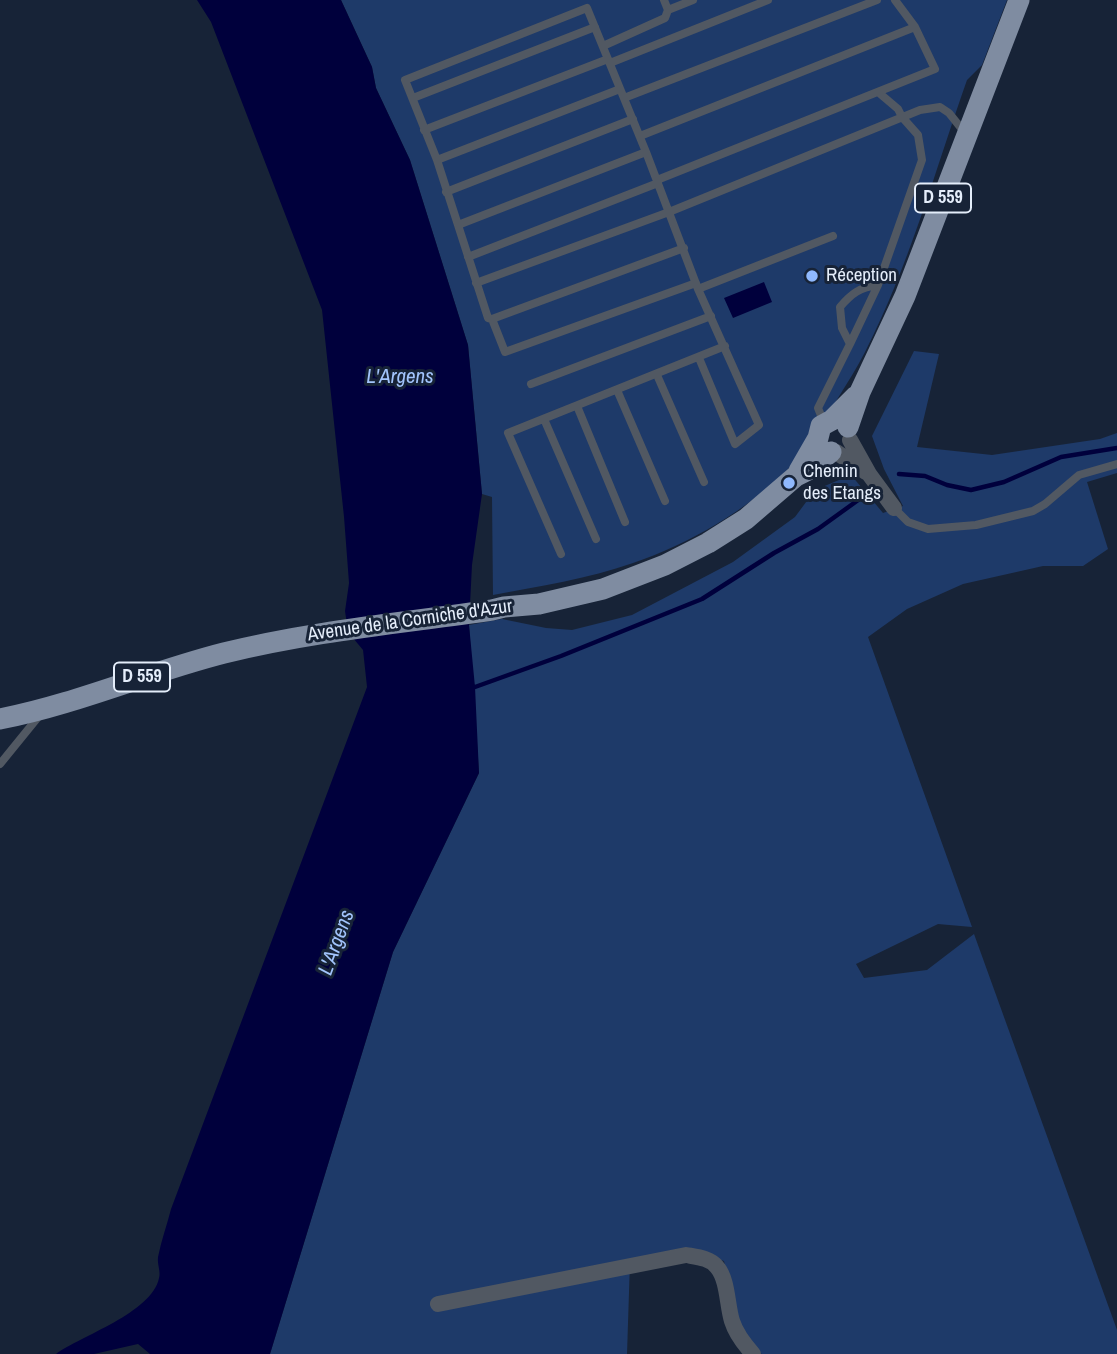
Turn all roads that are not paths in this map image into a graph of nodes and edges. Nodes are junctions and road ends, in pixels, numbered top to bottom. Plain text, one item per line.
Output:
1 (664, 0) edge
2 (692, 0) edge
3 (768, 0) edge
4 (877, 0) edge
5 (895, 0) edge
6 (1019, 0) edge
7 (668, 10) junction
8 (595, 27) junction
9 (915, 27) junction
10 (603, 46) junction
11 (609, 61) junction
12 (620, 89) junction
13 (878, 92) junction
14 (413, 98) junction
15 (624, 98) junction
16 (902, 117) junction
17 (633, 119) junction
18 (424, 130) junction
19 (967, 135) junction
20 (640, 136) junction
21 (646, 152) junction
22 (437, 160) junction
23 (658, 181) junction
24 (446, 192) junction
25 (669, 212) junction
26 (458, 225) junction
27 (833, 236) dead end
28 (684, 248) junction
29 (468, 257) junction
30 (477, 283) junction
31 (878, 285) junction
32 (697, 286) junction
33 (711, 316) junction
34 (492, 319) junction
35 (850, 344) junction
36 (725, 346) junction
37 (699, 358) junction
38 (657, 375) junction
39 (531, 384) dead end
40 (617, 390) junction
41 (577, 406) junction
42 (544, 419) junction
43 (834, 436) junction
44 (1117, 464) edge
45 (704, 482) dead end
46 (665, 501) dead end
47 (894, 508) joint
48 (625, 522) dead end
49 (596, 539) dead end
50 (561, 554) dead end
51 (46, 708) junction
52 (0, 719) edge
53 (0, 764) edge
54 (438, 1304) dead end
55 (753, 1354) edge

1 - 7 lane
2 - 7 lane
3 - 11 lane
4 - 15 lane
5 - 9 lane
6 - 19 main road, Avenue de la Corniche d'Azur / D 559
7 - 10 lane
8 - 10 lane
8 - 14 lane
8 - 14 lane
9 - 13 lane
9 - 20 lane
10 - 11 lane
11 - 12 lane
11 - 18 lane
12 - 15 lane
12 - 22 lane
13 - 16 lane
13 - 23 lane
14 - 18 lane
15 - 17 lane
16 - 19 lane
16 - 25 lane
16 - 31 lane
17 - 20 lane
17 - 24 lane
18 - 22 lane
19 - 43 main road, Avenue de la Corniche d'Azur / D 559
20 - 21 lane
21 - 23 lane
21 - 26 lane
22 - 24 lane
23 - 25 lane
23 - 29 lane
24 - 26 lane
25 - 28 lane
25 - 30 lane
26 - 29 lane
27 - 32 lane
28 - 32 lane
28 - 34 lane
29 - 30 lane
30 - 34 lane
31 - 35 lane
31 - 35 lane
32 - 33 lane
32 - 34 lane
33 - 36 lane
33 - 39 lane
35 - 43 lane
36 - 37 lane
36 - 37 lane
37 - 38 lane
38 - 40 lane
38 - 45 lane
40 - 41 lane
40 - 46 lane
41 - 42 lane
41 - 48 lane
42 - 49 lane
42 - 50 lane
43 - 47 street
43 - 51 main road, Avenue de la Corniche d'Azur / D 559
44 - 47 lane
51 - 52 main road, Avenue de la Corniche d'Azur / D 559
51 - 53 lane
54 - 55 street

